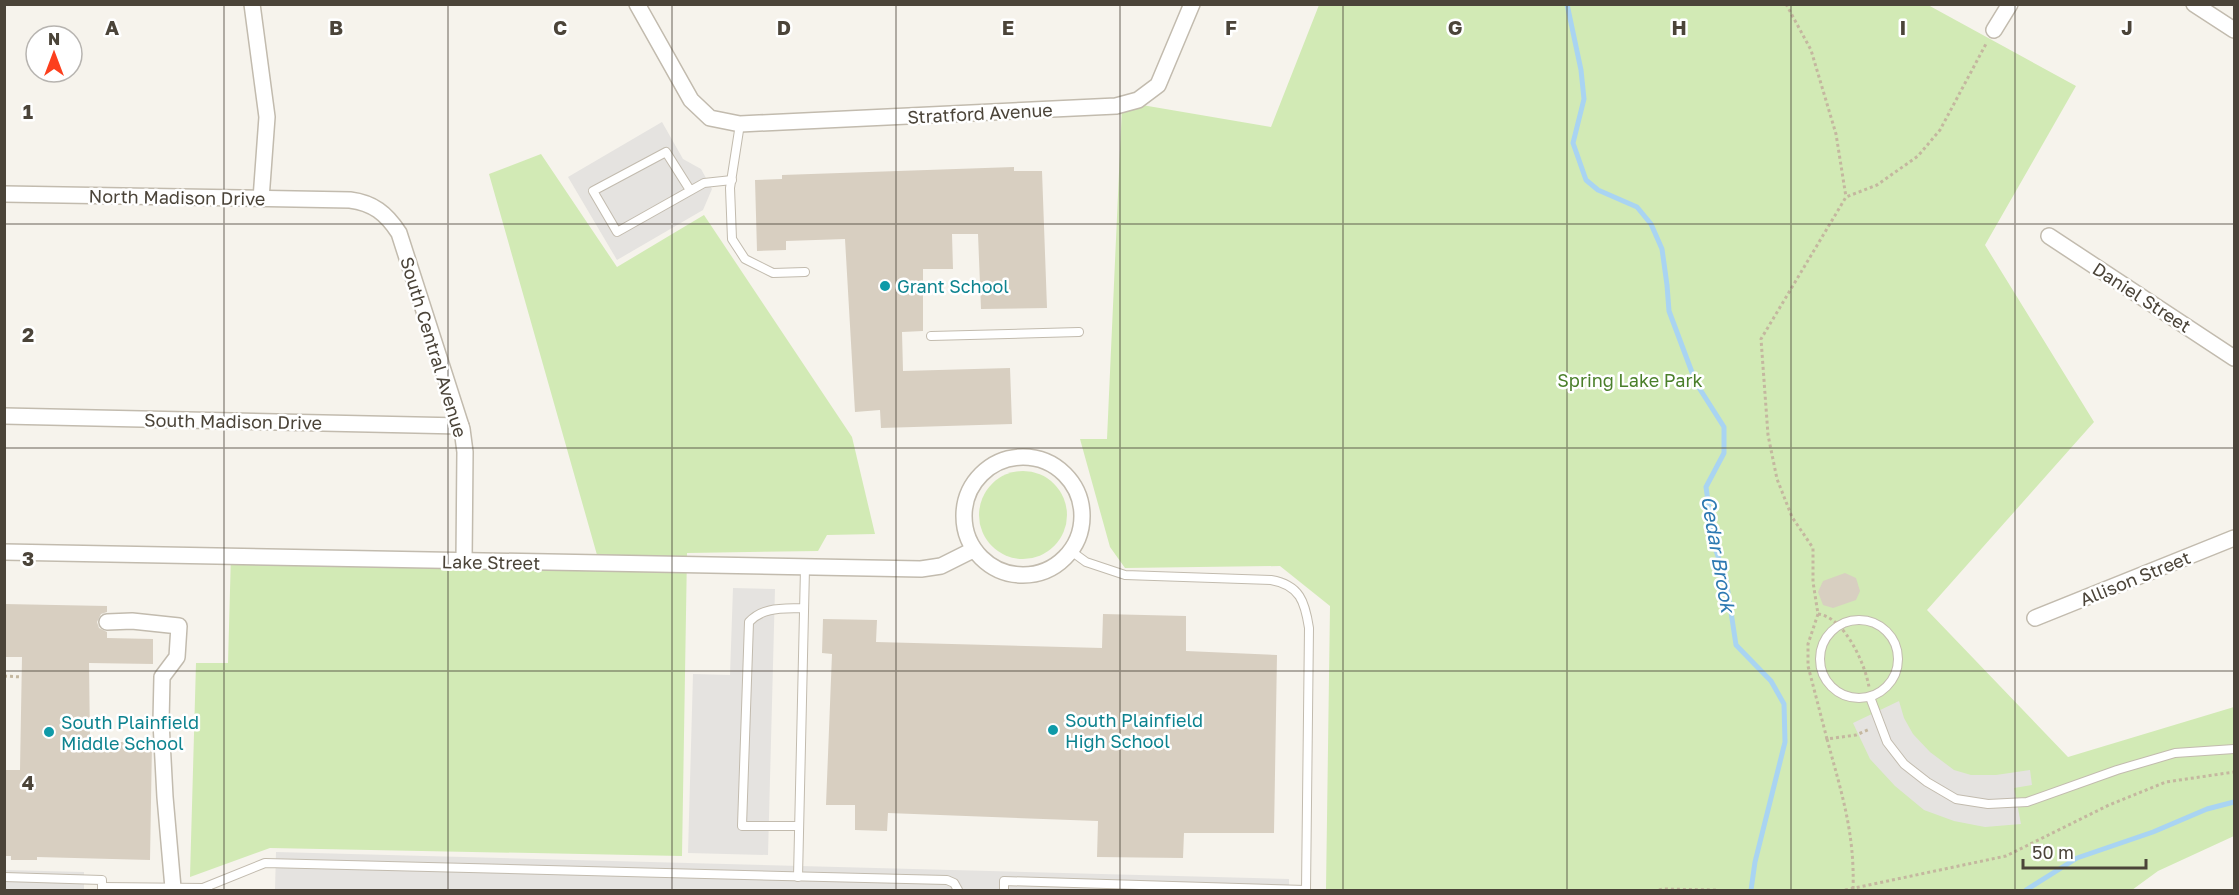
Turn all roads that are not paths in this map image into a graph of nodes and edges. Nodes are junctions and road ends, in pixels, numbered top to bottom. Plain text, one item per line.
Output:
1 (252, 4) edge
2 (637, 4) edge
3 (1192, 4) edge
4 (2010, 4) edge
5 (2194, 4) edge
6 (1994, 30) road end
7 (2235, 30) edge
8 (740, 124) junction
9 (732, 180) junction
10 (690, 190) junction
11 (4, 194) edge
12 (261, 199) junction
13 (350, 200) joint
14 (2049, 236) dead end
15 (805, 273) dead end
16 (1080, 332) dead end
17 (931, 336) dead end
18 (2235, 358) edge
19 (4, 416) edge
20 (461, 426) junction
21 (2235, 538) edge
22 (974, 550) junction
23 (1071, 551) junction
24 (4, 552) edge
25 (464, 561) junction
26 (805, 568) junction
27 (804, 608) junction
28 (2035, 618) dead end
29 (107, 622) dead end
30 (1870, 697) junction
31 (2235, 749) edge
32 (799, 826) junction
33 (4, 877) edge
34 (798, 877) junction
35 (102, 886) edge
36 (173, 888) junction
37 (206, 889) edge
38 (1306, 890) edge
39 (958, 891) edge
40 (1004, 891) edge

1 - 12 street
2 - 8 street, Stratford Avenue
3 - 8 street, Stratford Avenue
4 - 6 street
5 - 7 street
8 - 9 lane
9 - 10 lane
9 - 15 lane
10 - 10 lane
11 - 12 street, North Madison Drive
12 - 13 street, North Madison Drive
13 - 20 street, South Central Avenue
14 - 18 street, Daniel Street
16 - 17 lane
19 - 20 street, South Madison Drive
20 - 25 street, South Central Avenue
21 - 28 street, Allison Street
22 - 23 street
22 - 23 street
22 - 26 street, Lake Street
23 - 38 lane
24 - 25 street, Lake Street
25 - 26 street, Lake Street
26 - 27 lane
27 - 32 lane
27 - 32 lane
29 - 36 street
30 - 30 lane
30 - 31 lane
32 - 34 lane
33 - 35 lane
34 - 37 lane
34 - 39 lane
35 - 36 lane
36 - 37 lane
38 - 40 lane

